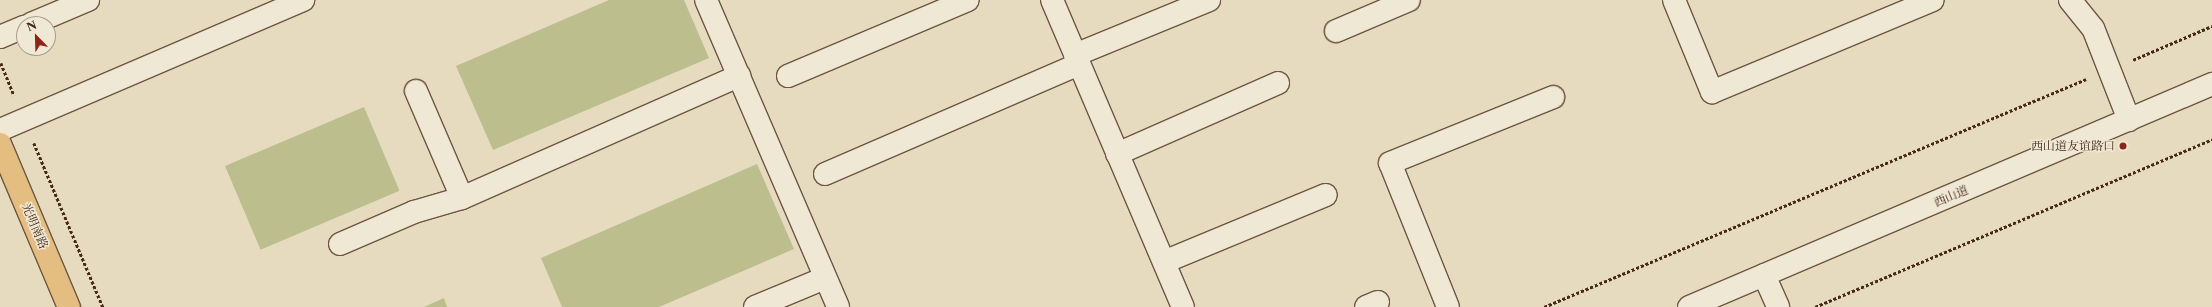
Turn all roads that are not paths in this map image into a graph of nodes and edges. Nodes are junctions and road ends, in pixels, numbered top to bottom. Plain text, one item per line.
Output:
1 (88, 0) edge
2 (303, 0) edge
3 (706, 0) edge
4 (968, 0) edge
5 (1052, 0) edge
6 (1209, 0) edge
7 (1409, 0) edge
8 (1674, 0) edge
9 (1932, 0) edge
10 (2070, 0) edge
11 (50, 16) edge
12 (16, 30) edge
13 (1336, 31) dead end
14 (0, 37) edge
15 (1077, 60) junction
16 (739, 76) junction
17 (788, 76) dead end
18 (1278, 83) dead end
19 (2212, 84) edge
20 (416, 91) dead end
21 (1553, 97) dead end
22 (2129, 120) junction
23 (0, 130) edge
24 (0, 144) edge
25 (1117, 154) junction
26 (825, 174) dead end
27 (1326, 195) dead end
28 (462, 198) junction
29 (340, 244) dead end
30 (1164, 262) junction
31 (1764, 275) junction
32 (825, 278) junction
33 (69, 307) edge
34 (756, 307) edge
35 (838, 307) edge
36 (1183, 307) edge
37 (1448, 307) edge
38 (1689, 307) edge
39 (1778, 307) edge

1 - 11 street
2 - 23 street
3 - 16 street
4 - 17 street
5 - 15 street
6 - 15 street
7 - 13 street
8 - 9 street
10 - 22 street
12 - 14 street
15 - 25 street
15 - 26 street
16 - 28 street
16 - 32 street
18 - 25 street
19 - 22 street, 西山道
20 - 28 street
21 - 37 street
22 - 31 street, 西山道
24 - 33 main road, 光明南路
25 - 30 street
27 - 30 street
28 - 29 street
30 - 36 street
31 - 38 street, 西山道
31 - 39 street
32 - 34 street
32 - 35 street

